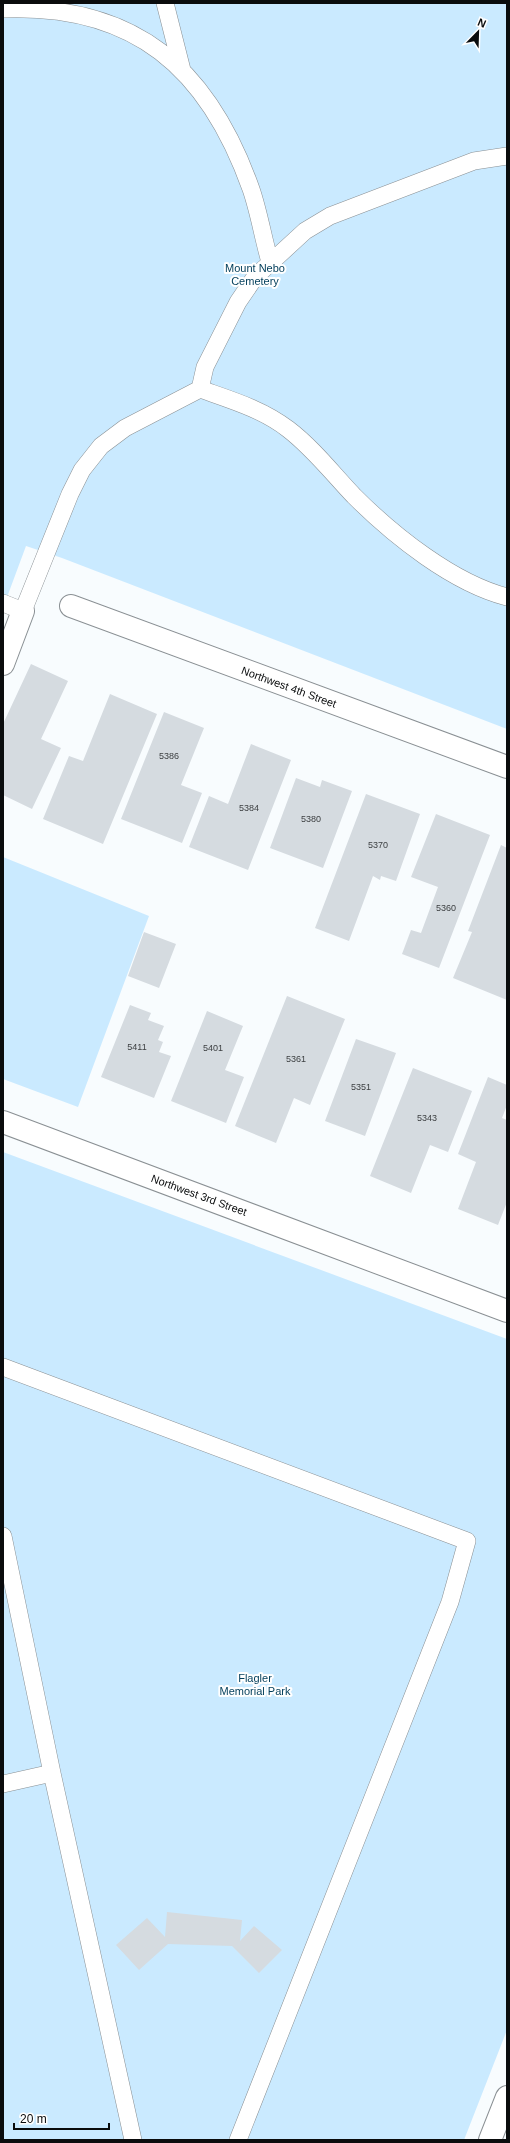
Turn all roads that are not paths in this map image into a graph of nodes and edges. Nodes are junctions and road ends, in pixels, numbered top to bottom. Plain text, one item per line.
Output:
1 (165, 3) edge
2 (37, 6) edge
3 (3, 9) edge
4 (182, 70) junction
5 (507, 156) edge
6 (270, 262) junction
7 (200, 389) junction
8 (507, 597) edge
9 (3, 603) edge
10 (71, 606) dead end
11 (23, 611) junction
12 (3, 664) edge
13 (507, 767) edge
14 (3, 1122) edge
15 (507, 1311) edge
16 (3, 1367) edge
17 (3, 1536) edge
18 (52, 1773) junction
19 (3, 1784) edge
20 (507, 2097) edge
21 (133, 2140) edge
22 (238, 2140) edge
23 (490, 2140) edge

1 - 4 lane
2 - 3 lane
2 - 4 lane
4 - 6 lane
5 - 6 lane
6 - 7 lane
7 - 8 lane
7 - 11 lane
9 - 11 lane
10 - 13 street, Northwest 4th Street
11 - 12 street
14 - 15 street, Northwest 3rd Street
16 - 22 lane
17 - 18 lane
18 - 19 lane
18 - 21 lane
20 - 23 street

